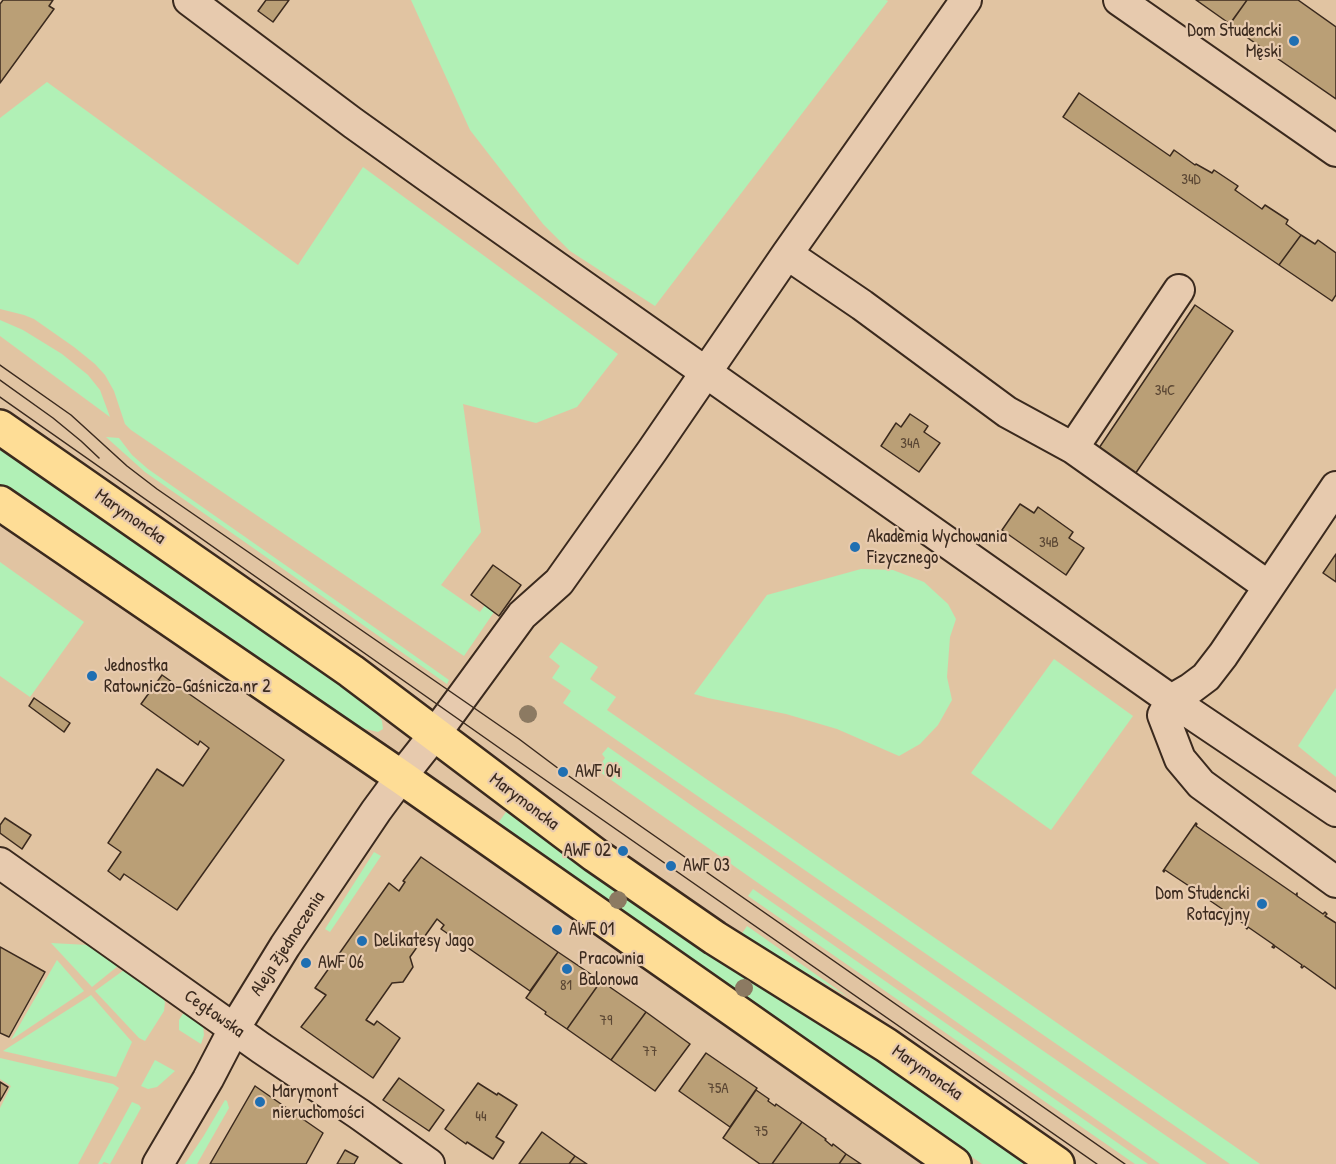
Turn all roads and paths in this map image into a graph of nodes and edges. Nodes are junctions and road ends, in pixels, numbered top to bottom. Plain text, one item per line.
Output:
1 (189, 0) edge
2 (1119, 0) edge
3 (954, 4) edge
4 (1336, 151) edge
5 (787, 254) junction
6 (1179, 290) dead end
7 (713, 378) junction
8 (0, 427) edge
9 (1074, 448) junction
10 (1336, 487) edge
11 (0, 503) edge
12 (1268, 586) junction
13 (1171, 700) junction
14 (435, 734) junction
15 (401, 777) junction
16 (1336, 811) edge
17 (3, 873) edge
18 (1336, 882) edge
19 (234, 1029) junction
20 (158, 1164) edge
21 (429, 1164) edge
22 (954, 1164) edge
23 (1057, 1164) edge

1 - 7 street
2 - 4 street
3 - 5 street, Aleja Zjednoczenia
5 - 7 street, Aleja Zjednoczenia
5 - 9 street
6 - 9 street
7 - 13 street
7 - 14 street, Aleja Zjednoczenia
8 - 14 main road, Marymoncka
9 - 12 street
10 - 12 street
11 - 15 main road
12 - 13 street
13 - 16 street
13 - 18 street
14 - 15 street, Aleja Zjednoczenia
14 - 23 main road, Marymoncka
15 - 19 street, Aleja Zjednoczenia
15 - 22 main road
17 - 19 street, Cegłowska
19 - 20 street, Aleja Zjednoczenia
19 - 21 street, Cegłowska

